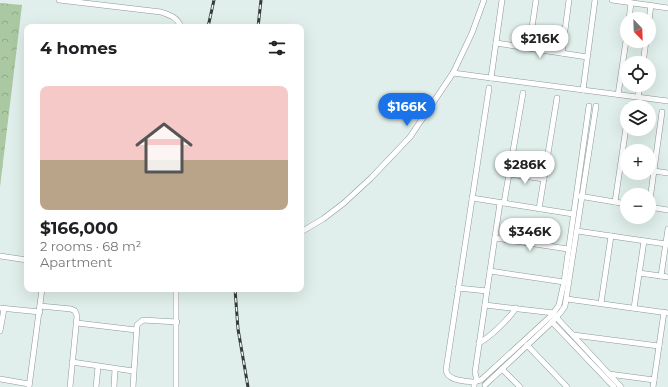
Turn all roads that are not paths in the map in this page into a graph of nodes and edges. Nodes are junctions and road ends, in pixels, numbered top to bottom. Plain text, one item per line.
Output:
1 (59, 0) edge
2 (484, 0) edge
3 (502, 0) edge
4 (536, 0) edge
5 (569, 0) edge
6 (595, 0) edge
7 (612, 0) edge
8 (635, 2) edge
9 (651, 5) junction
10 (668, 8) edge
11 (631, 12) edge
12 (650, 12) edge
13 (180, 24) edge
14 (496, 43) junction
15 (529, 48) junction
16 (625, 48) edge
17 (562, 53) junction
18 (587, 57) junction
19 (453, 73) junction
20 (491, 78) junction
21 (489, 88) dead end
22 (583, 90) junction
23 (639, 92) edge
24 (523, 93) dead end
25 (618, 95) junction
26 (638, 97) junction
27 (556, 98) dead end
28 (668, 101) edge
29 (589, 106) dead end
30 (596, 106) dead end
31 (662, 112) dead end
32 (625, 136) edge
33 (656, 156) edge
34 (656, 171) edge
35 (668, 173) edge
36 (509, 174) junction
37 (544, 178) junction
38 (576, 196) junction
39 (582, 197) junction
40 (472, 198) junction
41 (615, 202) junction
42 (502, 203) junction
43 (620, 203) edge
44 (656, 208) edge
45 (539, 209) junction
46 (668, 210) edge
47 (574, 214) junction
48 (668, 229) edge
49 (304, 230) edge
50 (577, 231) junction
51 (610, 236) junction
52 (495, 238) junction
53 (644, 241) junction
54 (666, 244) junction
55 (568, 249) junction
56 (0, 256) edge
57 (24, 260) edge
58 (490, 271) junction
59 (639, 273) junction
60 (661, 276) junction
61 (668, 277) edge
62 (564, 282) junction
63 (458, 288) junction
64 (487, 291) junction
65 (42, 292) edge
66 (176, 292) edge
67 (567, 299) junction
68 (485, 304) junction
69 (601, 304) junction
70 (40, 306) junction
71 (2, 308) edge
72 (516, 308) junction
73 (634, 308) junction
74 (40, 312) junction
75 (666, 312) edge
76 (555, 315) junction
77 (177, 322) junction
78 (552, 322) junction
79 (77, 323) junction
80 (136, 330) junction
81 (0, 331) edge
82 (572, 335) junction
83 (479, 343) junction
84 (527, 345) junction
85 (659, 346) junction
86 (72, 362) junction
87 (98, 367) junction
88 (115, 368) junction
89 (502, 369) junction
90 (133, 371) junction
91 (609, 374) junction
92 (0, 379) edge
93 (514, 380) junction
94 (654, 380) junction
95 (479, 384) edge
96 (29, 386) edge
97 (612, 386) edge
98 (70, 387) edge
99 (96, 387) edge
100 (114, 387) edge
101 (133, 387) edge
102 (176, 387) edge
103 (511, 387) edge
104 (520, 387) edge
105 (567, 387) edge
106 (621, 387) edge
107 (653, 387) edge

1 - 13 street
2 - 19 street
3 - 14 street
4 - 15 street
5 - 17 street
6 - 18 street
7 - 8 street
8 - 9 street
8 - 11 street
9 - 10 street
9 - 12 street
14 - 15 street
14 - 20 street
15 - 17 street
16 - 25 street
17 - 18 street
18 - 22 street
19 - 20 street
19 - 49 street
20 - 22 street
21 - 40 street
22 - 25 street
23 - 26 street
24 - 36 street
25 - 26 street
26 - 28 street
27 - 37 street
29 - 38 street
30 - 39 street
31 - 33 street
32 - 41 street
34 - 35 street
36 - 37 street
36 - 42 street
37 - 45 street
38 - 39 street
38 - 47 street
39 - 41 street
39 - 50 street
40 - 42 street
40 - 63 street
41 - 43 street
42 - 45 street
42 - 52 street
44 - 46 street
45 - 47 street
47 - 55 street
48 - 54 street
50 - 51 street
50 - 67 street
51 - 53 street
51 - 69 street
52 - 55 street
52 - 58 street
53 - 54 street
53 - 59 street
54 - 60 street
55 - 62 street
56 - 57 street
58 - 62 street
58 - 64 street
59 - 60 street
59 - 73 street
60 - 61 street
62 - 76 street
63 - 64 street
63 - 95 street
64 - 68 street
65 - 70 street
66 - 77 street
67 - 69 street
67 - 76 street
68 - 72 street
68 - 83 street
69 - 73 street
70 - 74 street
70 - 79 street
71 - 74 street
71 - 81 street
72 - 76 street
72 - 83 street
73 - 75 street
74 - 96 street
75 - 85 street
76 - 78 street
76 - 82 street
76 - 95 street
77 - 80 street
77 - 102 street
78 - 84 street
78 - 97 street
79 - 80 street
79 - 86 street
80 - 90 street
82 - 85 street
82 - 91 street
83 - 95 street
84 - 89 street
84 - 105 street
85 - 94 street
86 - 87 street
86 - 98 street
87 - 88 street
87 - 99 street
88 - 90 street
88 - 100 street
89 - 93 street
89 - 95 street
90 - 101 street
91 - 94 street
91 - 106 street
92 - 96 street
93 - 103 street
93 - 104 street
94 - 107 street

